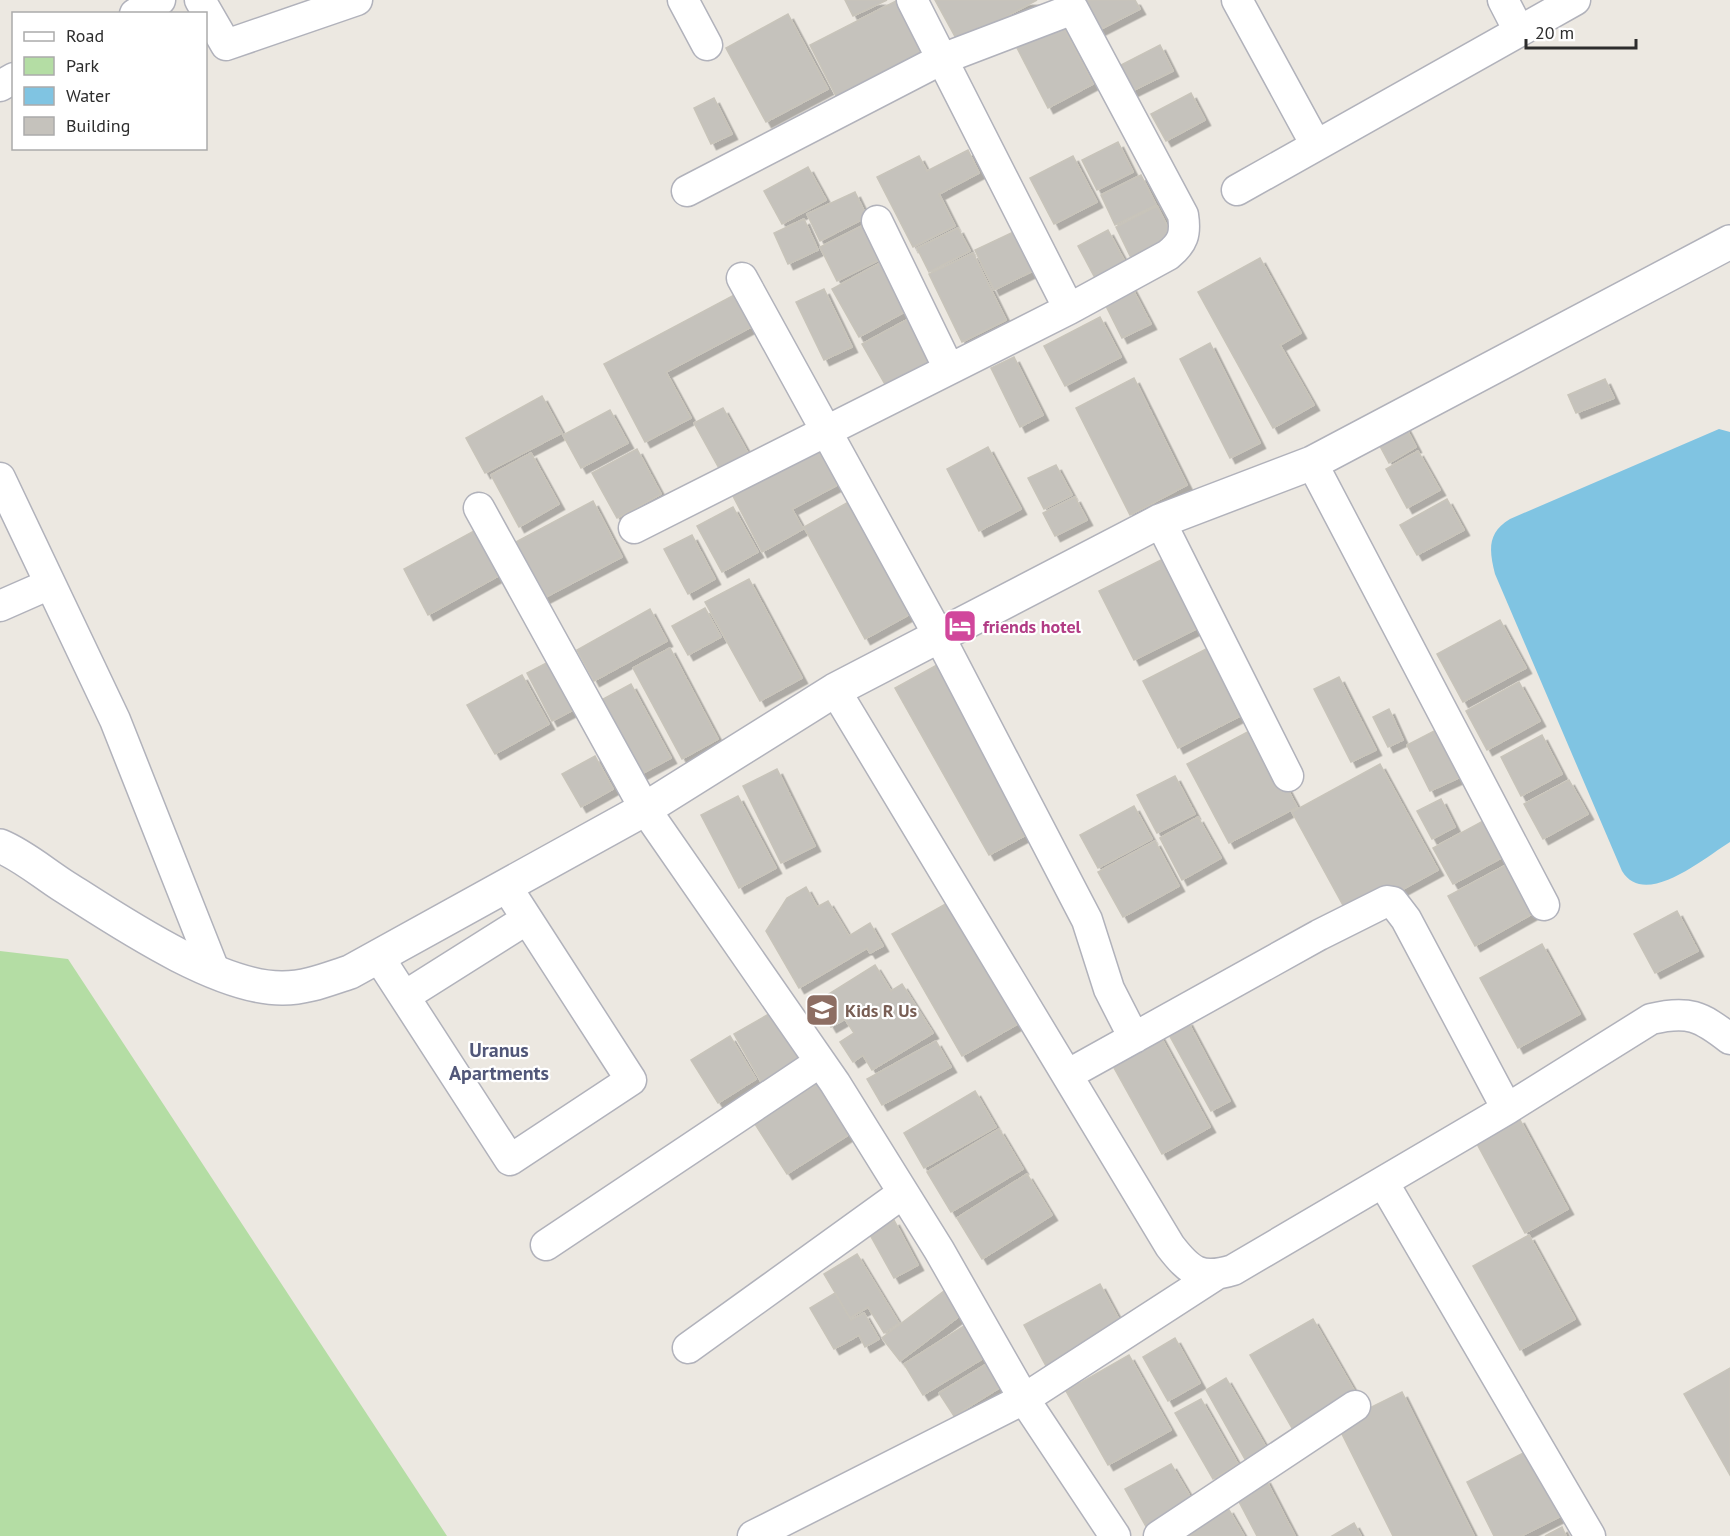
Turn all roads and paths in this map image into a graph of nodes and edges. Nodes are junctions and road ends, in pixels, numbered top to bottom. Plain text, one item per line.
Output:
1 (160, 0) edge
2 (357, 0) edge
3 (683, 0) edge
4 (912, 0) edge
5 (1237, 0) edge
6 (1503, 0) edge
7 (1575, 0) edge
8 (139, 12) edge
9 (207, 12) edge
10 (1519, 31) junction
11 (707, 45) dead end
12 (942, 59) junction
13 (1316, 145) junction
14 (1237, 190) dead end
15 (687, 191) dead end
16 (877, 221) dead end
17 (1730, 242) edge
18 (742, 278) dead end
19 (1070, 309) junction
20 (949, 369) junction
21 (828, 430) junction
22 (1312, 463) junction
23 (0, 478) edge
24 (479, 508) dead end
25 (1160, 521) junction
26 (634, 528) dead end
27 (50, 584) junction
28 (0, 606) edge
29 (940, 638) junction
30 (835, 690) junction
31 (1288, 776) dead end
32 (645, 809) junction
33 (0, 846) edge
34 (506, 885) junction
35 (1544, 905) dead end
36 (527, 919) junction
37 (378, 956) junction
38 (214, 970) junction
39 (405, 996) junction
40 (1134, 1038) junction
41 (1730, 1039) edge
42 (820, 1062) junction
43 (1067, 1075) junction
44 (1507, 1109) junction
45 (1383, 1182) junction
46 (903, 1193) junction
47 (546, 1245) dead end
48 (1214, 1276) junction
49 (688, 1348) dead end
50 (1023, 1399) junction
51 (1355, 1406) dead end
52 (798, 1525) edge
53 (753, 1536) edge
54 (1115, 1536) edge
55 (1159, 1536) edge
56 (1590, 1536) edge

1 - 8 street
2 - 9 street
3 - 11 street
4 - 12 street
5 - 13 street
6 - 10 street
7 - 10 street
10 - 13 street
12 - 15 street
12 - 19 street
12 - 19 street
13 - 14 street
16 - 20 street
17 - 22 street
18 - 21 street
19 - 20 street
20 - 21 street
21 - 26 street
21 - 29 street
22 - 25 street
22 - 35 street
23 - 27 street
24 - 32 street
25 - 29 street
25 - 31 street
27 - 28 street
27 - 38 street
29 - 30 street
29 - 40 street
30 - 32 street
30 - 43 street
32 - 34 street
32 - 42 street
33 - 38 street
34 - 36 street
34 - 37 street
36 - 39 street
36 - 39 street
37 - 38 street
37 - 39 street
40 - 43 street
40 - 44 street
41 - 44 street
42 - 46 street
42 - 47 street
43 - 48 street
44 - 45 street
45 - 48 street
45 - 56 street
46 - 49 street
46 - 50 street
48 - 50 street
50 - 52 street
50 - 54 street
51 - 55 street
52 - 53 street

